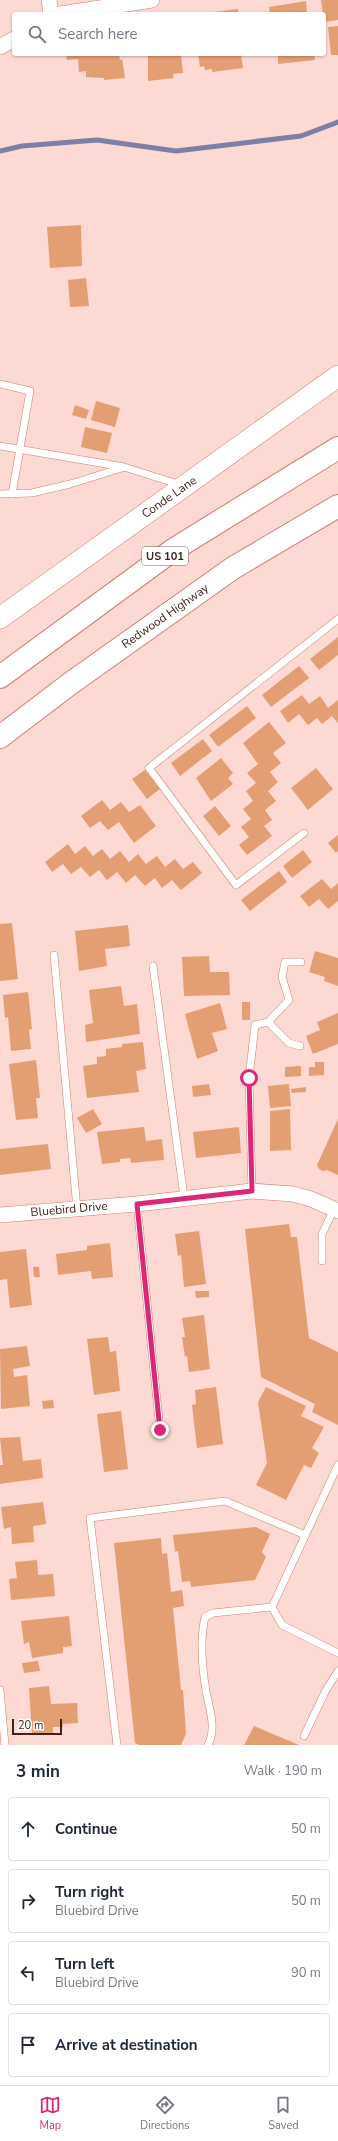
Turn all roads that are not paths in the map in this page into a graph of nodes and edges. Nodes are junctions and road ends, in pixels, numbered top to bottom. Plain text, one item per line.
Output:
1 (49, 0) edge
2 (152, 0) edge
3 (51, 12) edge
4 (73, 12) edge
5 (12, 40) edge
6 (0, 47) edge
7 (338, 376) edge
8 (0, 384) edge
9 (338, 439) edge
10 (0, 446) edge
11 (338, 448) edge
12 (20, 450) junction
13 (124, 467) junction
14 (185, 486) junction
15 (0, 494) edge
16 (12, 494) junction
17 (246, 504) junction
18 (338, 506) edge
19 (338, 513) edge
20 (277, 543) junction
21 (0, 618) edge
22 (338, 619) edge
23 (0, 677) edge
24 (0, 737) edge
25 (304, 833) dead end
26 (54, 955) dead end
27 (301, 962) dead end
28 (153, 966) dead end
29 (268, 1022) junction
30 (300, 1046) dead end
31 (252, 1191) junction
32 (184, 1197) junction
33 (137, 1204) junction
34 (77, 1209) junction
35 (336, 1210) edge
36 (0, 1215) edge
37 (322, 1260) dead end
38 (160, 1430) dead end
39 (338, 1465) edge
40 (305, 1535) junction
41 (272, 1607) junction
42 (338, 1653) edge
43 (338, 1671) edge
44 (0, 1690) edge
45 (304, 1736) dead end
46 (5, 1745) edge
47 (117, 1745) edge
48 (208, 1745) edge

1 - 3 street
2 - 4 street
5 - 6 street
7 - 14 street, Conde Lane
8 - 12 lane
9 - 17 highway
10 - 12 lane
11 - 17 highway, US 101
12 - 13 lane
12 - 16 lane
13 - 14 lane
13 - 16 lane
14 - 21 street, Conde Lane
15 - 16 lane
17 - 23 highway, US 101
18 - 20 highway, Redwood Highway
19 - 20 highway
20 - 24 highway, Redwood Highway
22 - 25 lane
26 - 34 lane
27 - 29 lane
28 - 32 lane
29 - 30 lane
29 - 31 lane
31 - 32 street, Bluebird Drive
31 - 35 street, Bluebird Drive
32 - 33 street, Bluebird Drive
33 - 34 street, Bluebird Drive
33 - 38 lane
34 - 36 street, Bluebird Drive
35 - 37 lane
39 - 40 lane
40 - 41 lane
40 - 47 lane
41 - 42 lane
41 - 48 lane
43 - 45 lane
44 - 46 lane

